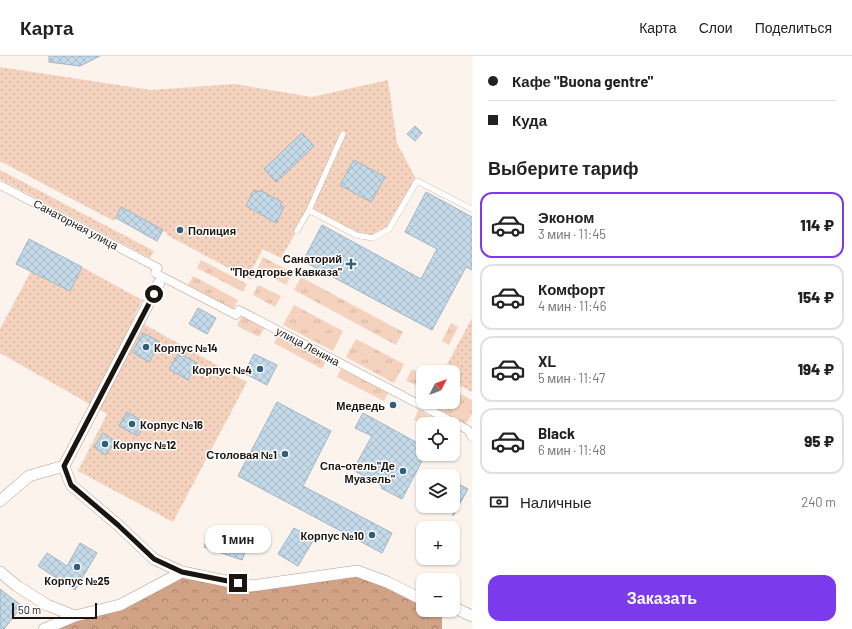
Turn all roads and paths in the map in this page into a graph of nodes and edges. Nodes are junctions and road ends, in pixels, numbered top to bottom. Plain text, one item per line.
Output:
1 (343, 134) dead end
2 (0, 185) edge
3 (472, 209) edge
4 (309, 210) junction
5 (297, 231) dead end
6 (151, 264) joint
7 (159, 283) dead end
8 (472, 437) edge
9 (64, 466) junction
10 (0, 501) edge
11 (0, 572) edge
12 (182, 572) junction
13 (416, 596) edge
14 (460, 610) edge
15 (74, 616) junction
16 (472, 616) edge
17 (44, 629) edge

1 - 4 lane
2 - 6 street, Санаторная улица
3 - 4 lane
4 - 5 lane
6 - 8 street, улица Ленина
7 - 9 street
9 - 10 street
9 - 12 street
11 - 15 street
12 - 13 street
12 - 15 street
14 - 16 street
15 - 17 street

